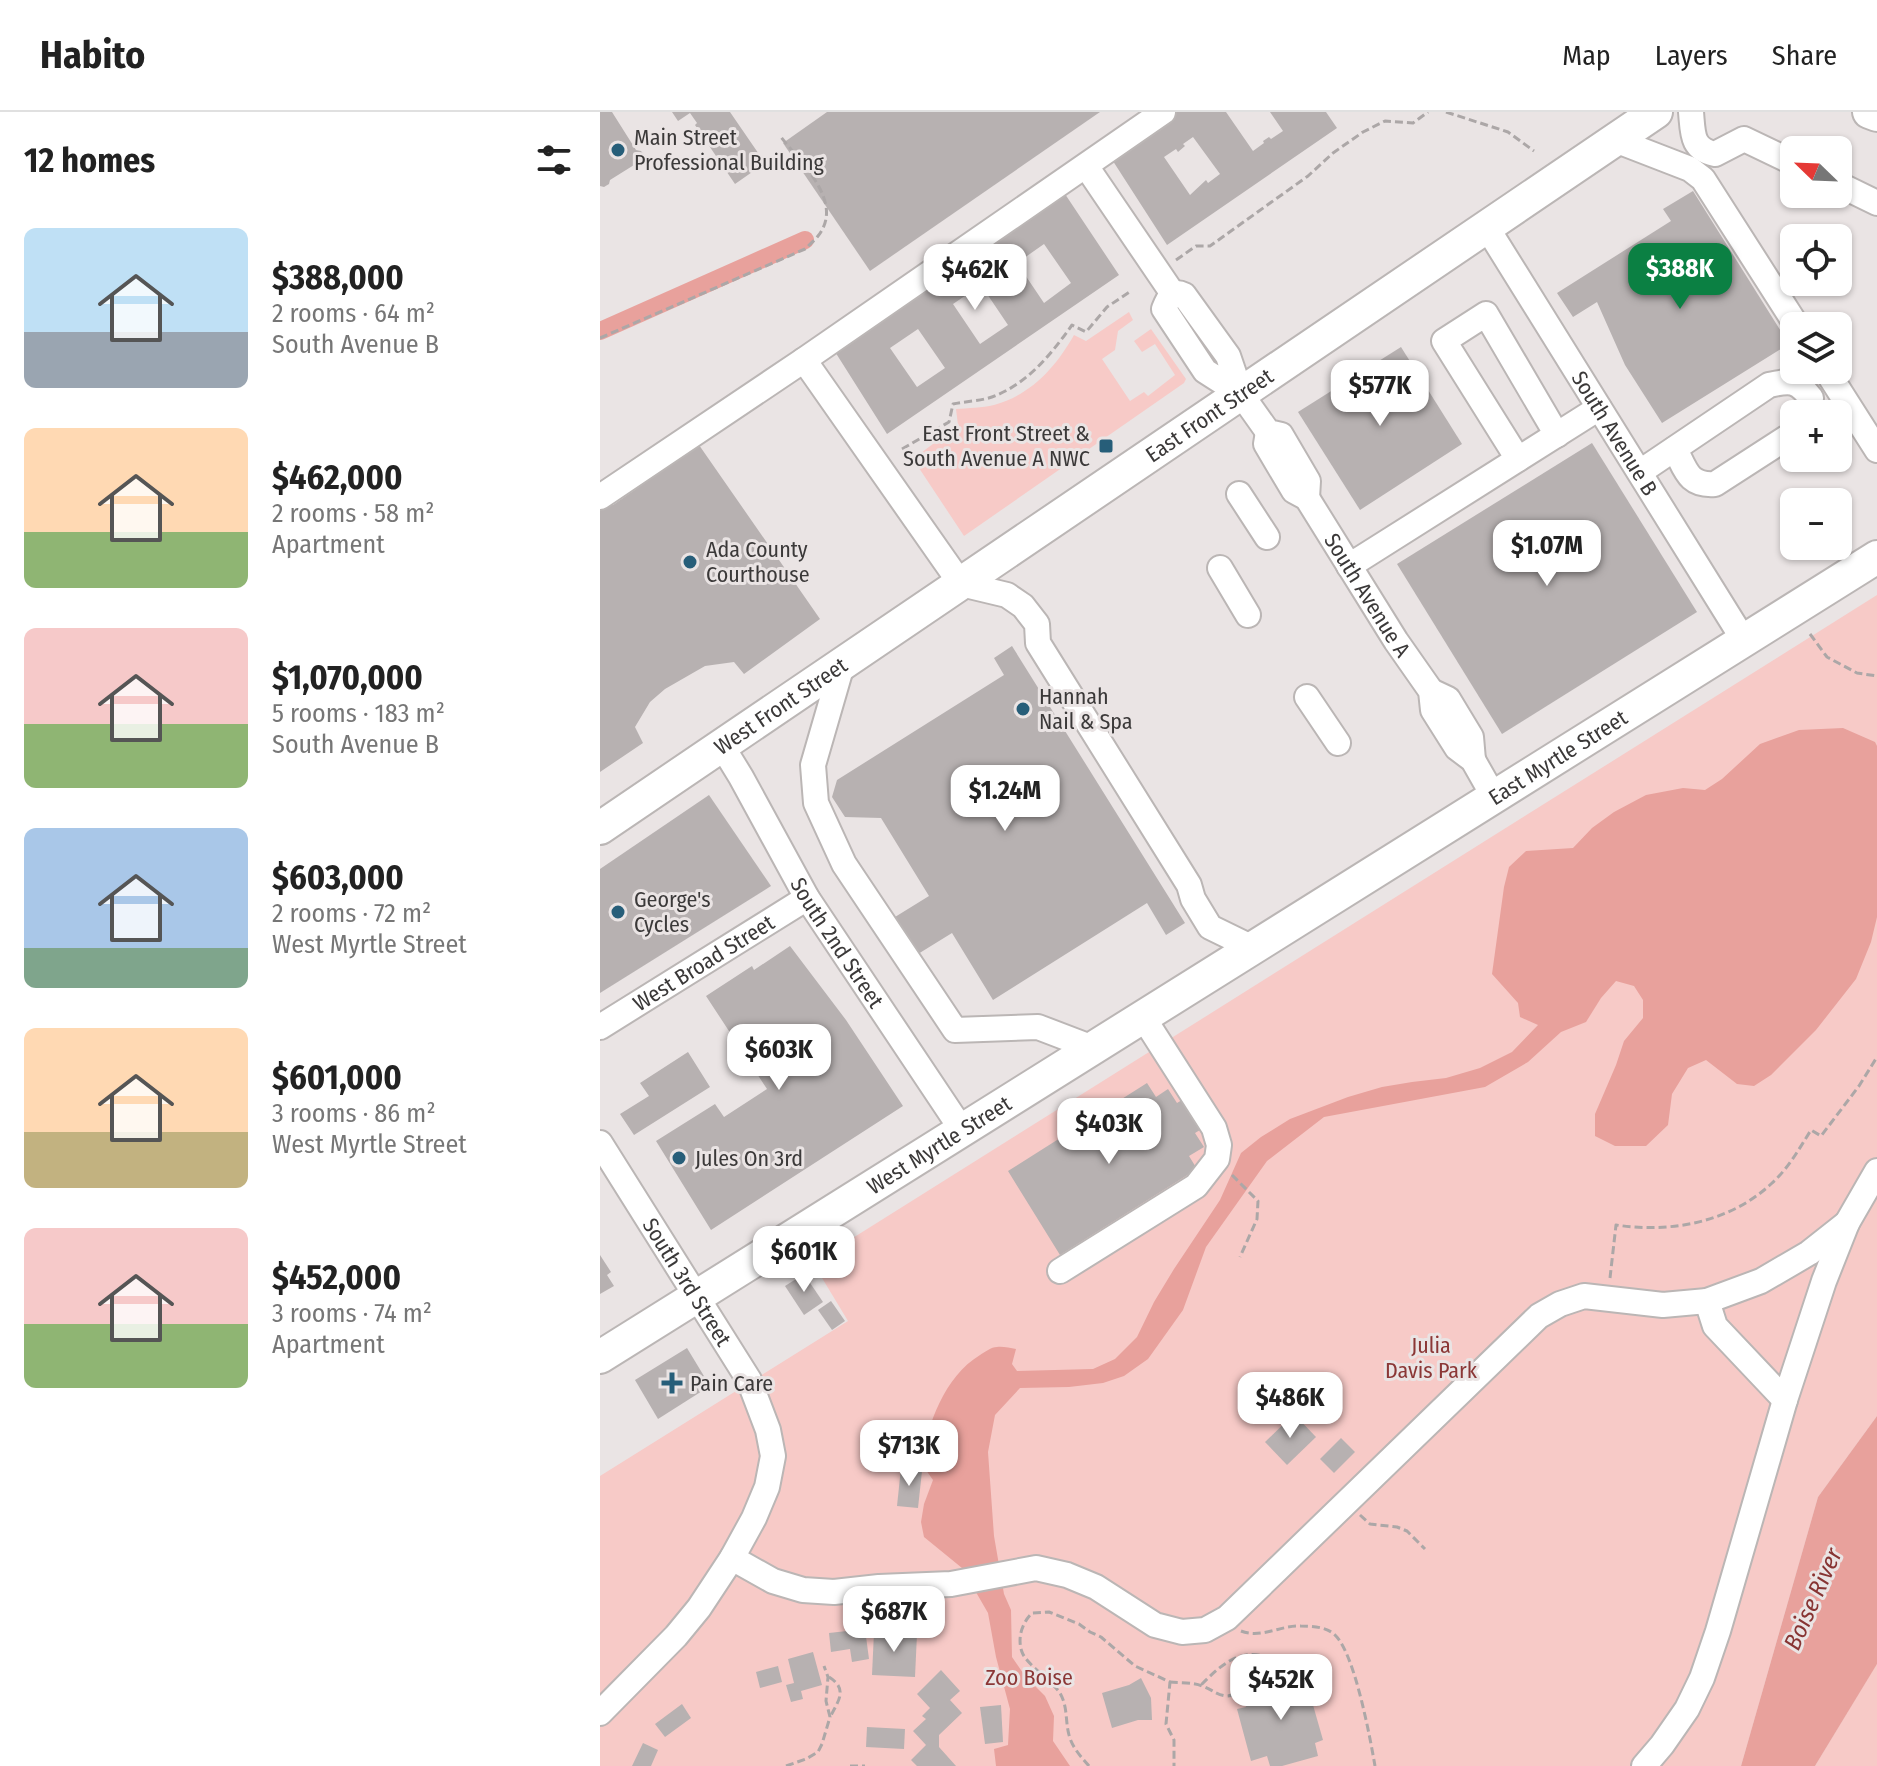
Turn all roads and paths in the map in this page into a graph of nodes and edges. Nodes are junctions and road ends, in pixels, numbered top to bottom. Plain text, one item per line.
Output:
1 (1163, 112) edge
2 (1428, 112) edge
3 (1446, 112) edge
4 (1638, 112) edge
5 (1656, 112) edge
6 (1691, 112) edge
7 (1869, 112) edge
8 (1877, 115) edge
9 (781, 137) dead end
10 (1615, 140) junction
11 (1534, 151) dead end
12 (1780, 156) edge
13 (1086, 166) junction
14 (1852, 191) edge
15 (1877, 203) edge
16 (1486, 226) junction
17 (1171, 263) dead end
18 (1131, 291) dead end
19 (1788, 312) edge
20 (600, 338) edge
21 (804, 360) junction
22 (1835, 384) edge
23 (1241, 394) junction
24 (1811, 400) edge
25 (1599, 408) junction
26 (1557, 435) junction
27 (1780, 442) edge
28 (902, 449) dead end
29 (1675, 449) junction
30 (1877, 450) edge
31 (1518, 459) junction
32 (1640, 472) junction
33 (1239, 494) dead end
34 (600, 497) edge
35 (1267, 537) dead end
36 (1877, 557) edge
37 (1349, 566) junction
38 (1220, 568) dead end
39 (961, 584) junction
40 (1248, 615) dead end
41 (1810, 634) dead end
42 (1743, 639) junction
43 (842, 665) junction
44 (1877, 676) edge
45 (1307, 697) dead end
46 (1338, 743) dead end
47 (722, 746) junction
48 (1494, 797) junction
49 (600, 828) edge
50 (807, 898) junction
51 (1245, 953) junction
52 (1143, 1017) junction
53 (600, 1027) edge
54 (1093, 1048) junction
55 (1877, 1057) edge
56 (962, 1130) junction
57 (600, 1143) edge
58 (1227, 1170) dead end
59 (1877, 1171) edge
60 (1847, 1223) junction
61 (1240, 1257) dead end
62 (1060, 1271) dead end
63 (697, 1297) junction
64 (1608, 1299) junction
65 (1707, 1301) junction
66 (600, 1357) edge
67 (1785, 1400) junction
68 (1346, 1501) junction
69 (1425, 1549) dead end
70 (732, 1558) junction
71 (1227, 1618) junction
72 (1243, 1655) junction
73 (824, 1666) dead end
74 (828, 1677) junction
75 (1170, 1682) junction
76 (1243, 1684) junction
77 (1201, 1685) junction
78 (600, 1713) edge
79 (830, 1717) junction
80 (786, 1766) edge
81 (850, 1766) edge
82 (865, 1766) edge
83 (1089, 1766) edge
84 (1174, 1766) edge
85 (1375, 1766) edge
86 (1644, 1766) edge

1 - 13 street
2 - 17 path
3 - 11 path
4 - 10 main road
5 - 10 main road, East Front Street
6 - 12 street
7 - 8 main road
9 - 20 path
10 - 16 main road, East Front Street
10 - 19 street
13 - 21 street
13 - 23 street
14 - 15 street
16 - 23 main road, East Front Street
16 - 25 street, South Avenue B
18 - 28 path
21 - 34 street
21 - 39 street
22 - 30 street
23 - 37 street, South Avenue A
23 - 39 main road, East Front Street
24 - 29 street
25 - 26 street
25 - 32 street, South Avenue B
26 - 31 street
26 - 31 street
27 - 29 street
29 - 32 street
31 - 37 street
32 - 42 street, South Avenue B
33 - 35 street
36 - 42 main road, East Myrtle Street
37 - 48 street, South Avenue A
38 - 40 street
39 - 43 main road, West Front Street
39 - 51 street
41 - 44 path
42 - 48 main road, East Myrtle Street
43 - 47 main road, West Front Street
43 - 54 street
45 - 46 street
47 - 49 main road, West Front Street
47 - 50 street, South 2nd Street
48 - 51 main road, East Myrtle Street
50 - 53 street, West Broad Street
50 - 56 street, South 2nd Street
51 - 52 main road, West Myrtle Street
52 - 54 main road, West Myrtle Street
52 - 62 street
54 - 56 main road, West Myrtle Street
55 - 64 path
56 - 63 main road, West Myrtle Street
57 - 63 street, South 3rd Street
58 - 61 path
59 - 60 street
60 - 65 street
60 - 67 street
63 - 66 main road, West Myrtle Street
63 - 70 street, South 3rd Street
64 - 65 street
64 - 68 street
65 - 67 street
67 - 86 street
68 - 69 path
68 - 71 street
70 - 71 street
70 - 78 street, South 3rd Street
71 - 85 path
72 - 76 path
72 - 76 path
72 - 77 path
73 - 74 path
74 - 79 path
74 - 79 path
75 - 77 path
75 - 83 path
75 - 84 path
76 - 77 path
79 - 80 path
81 - 82 path

